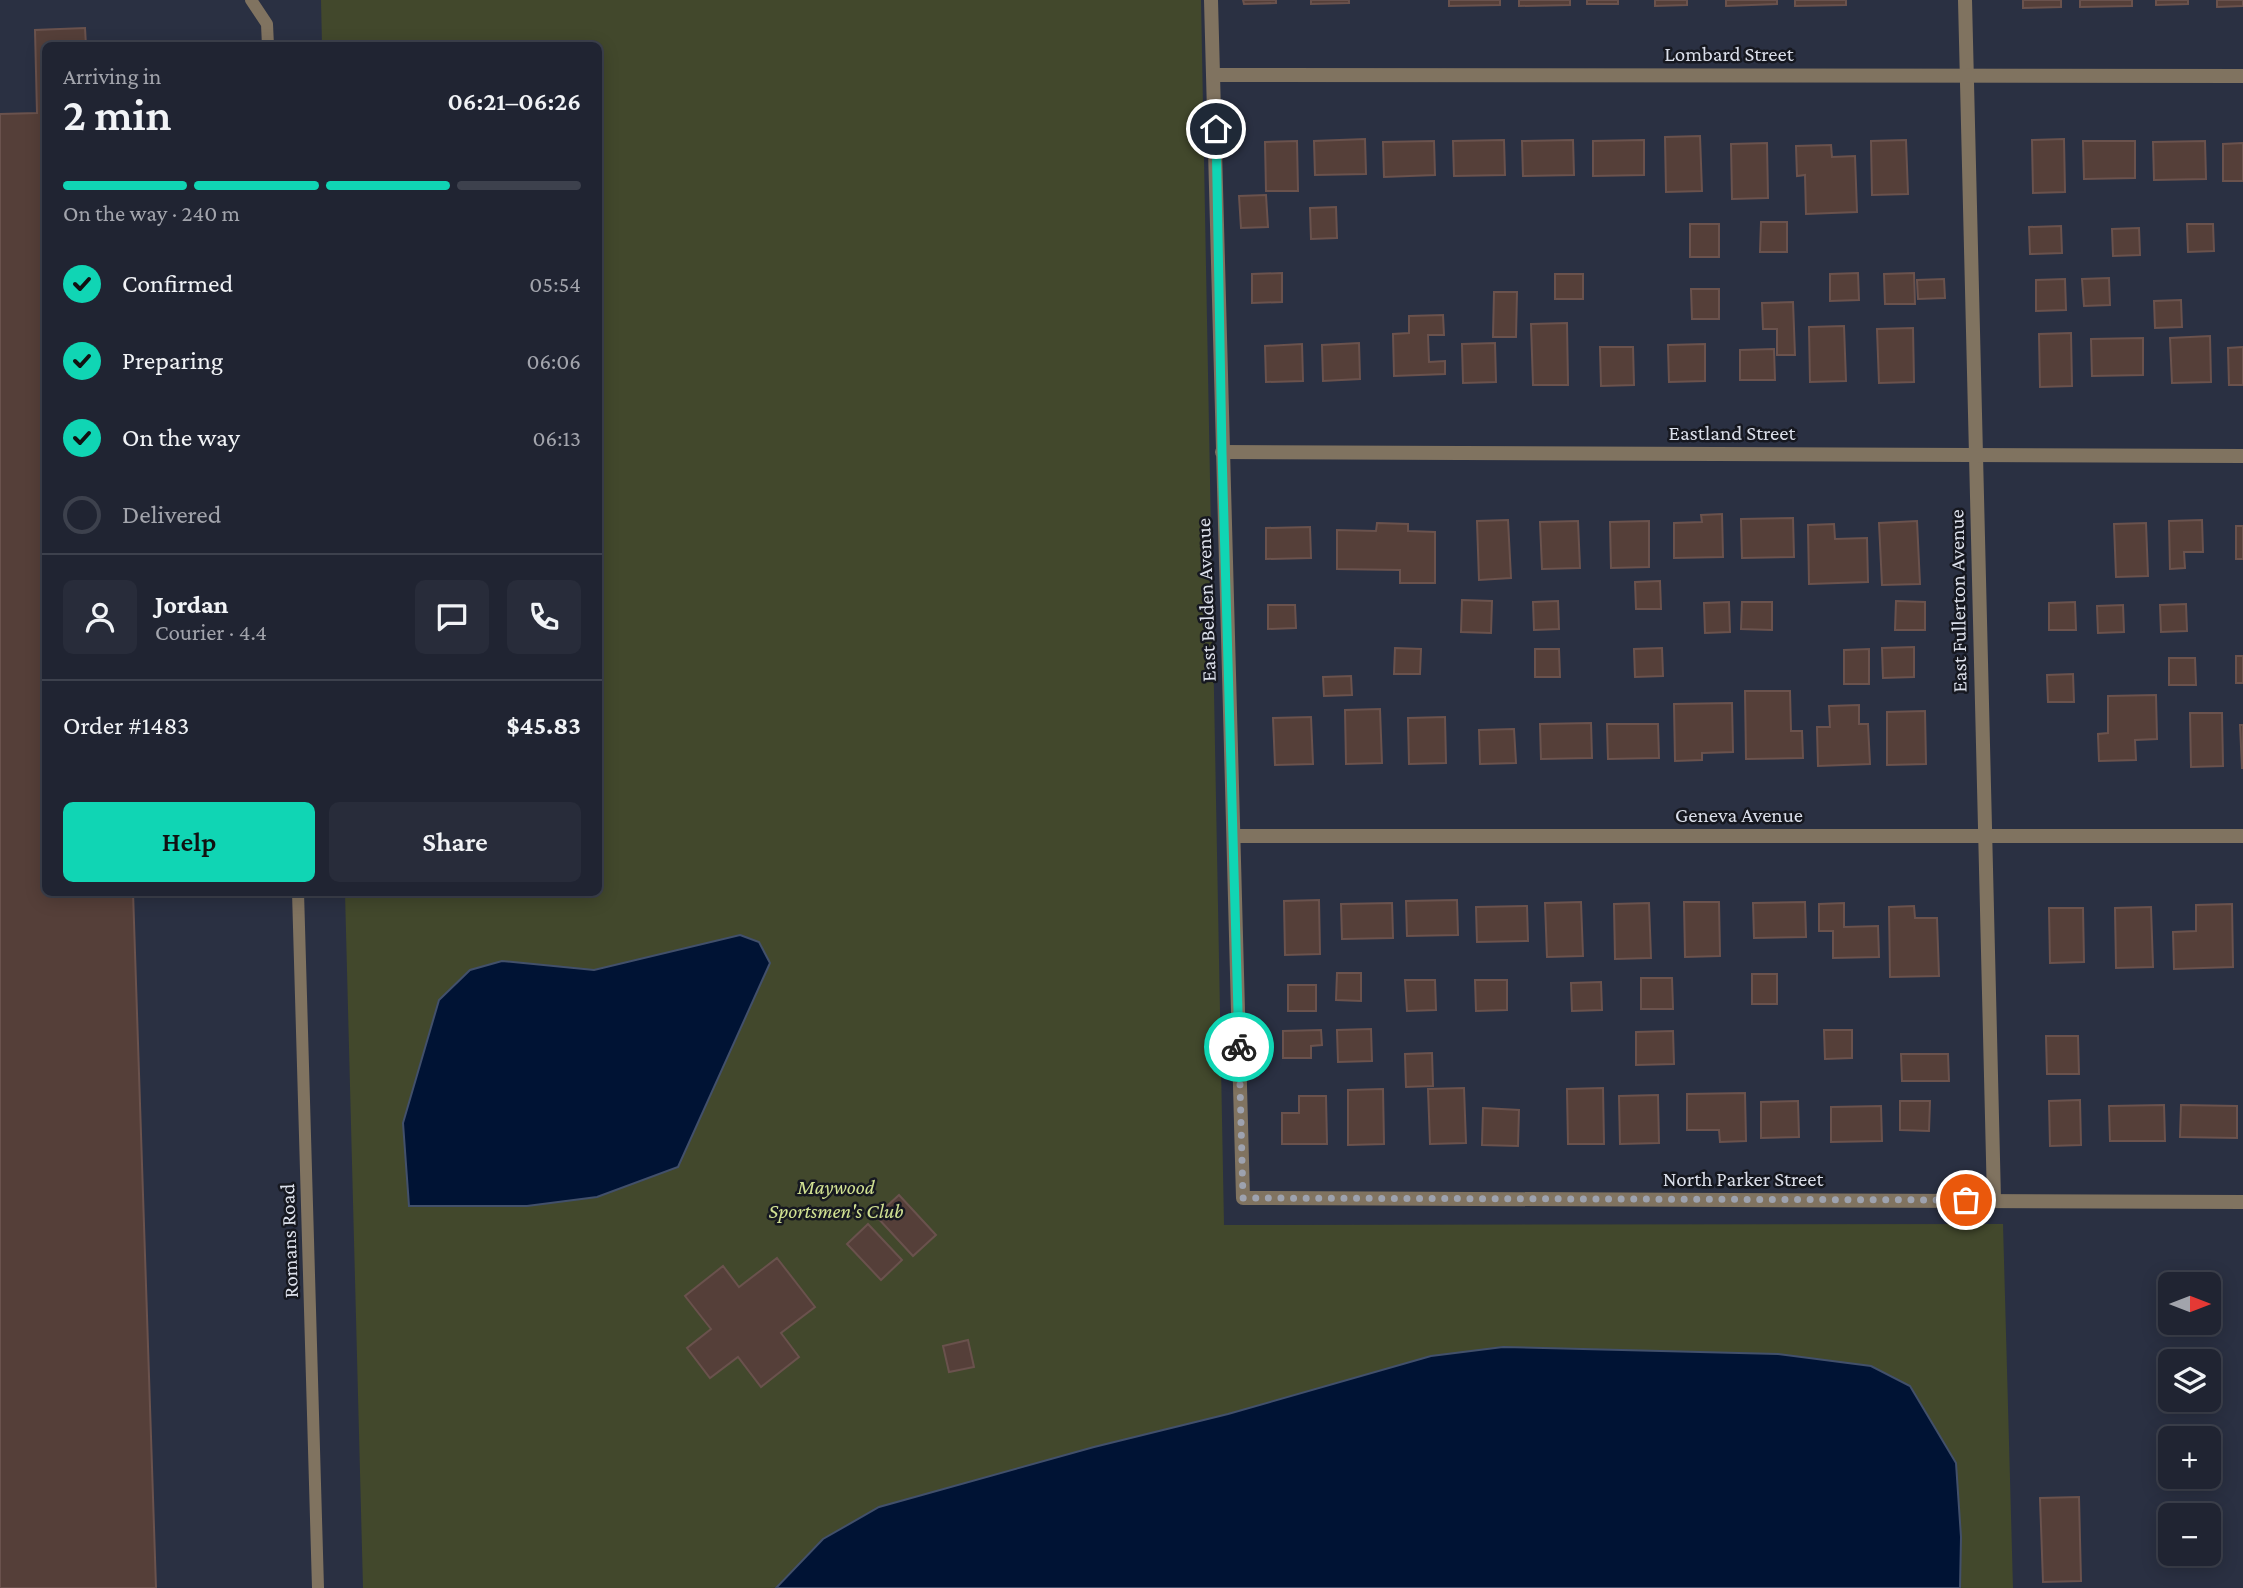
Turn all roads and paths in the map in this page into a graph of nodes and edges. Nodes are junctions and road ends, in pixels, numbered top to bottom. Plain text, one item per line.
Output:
1 (251, 0) edge
2 (1211, 0) edge
3 (1965, 0) edge
4 (268, 42) edge
5 (1214, 75) junction
6 (1966, 76) junction
7 (2243, 76) edge
8 (1222, 452) junction
9 (1976, 455) junction
10 (2243, 456) edge
11 (1234, 836) junction
12 (1986, 836) junction
13 (2243, 836) edge
14 (299, 896) edge
15 (1243, 1198) joint
16 (1994, 1200) junction
17 (2243, 1202) edge
18 (318, 1588) edge

1 - 4 lane
2 - 5 street, East Belden Avenue
3 - 6 street, East Fullerton Avenue
5 - 6 street, Lombard Street
5 - 8 street, East Belden Avenue
6 - 7 street, Lombard Street
6 - 9 street, East Fullerton Avenue
8 - 9 street, Eastland Street
8 - 11 street, East Belden Avenue
9 - 10 street, Eastland Street
9 - 12 street, East Fullerton Avenue
11 - 12 street, Geneva Avenue
11 - 15 street, East Belden Avenue
12 - 13 street, Geneva Avenue
12 - 16 street, East Fullerton Avenue
14 - 18 lane, Romans Road
15 - 16 street, North Parker Street
16 - 17 street, North Parker Street

